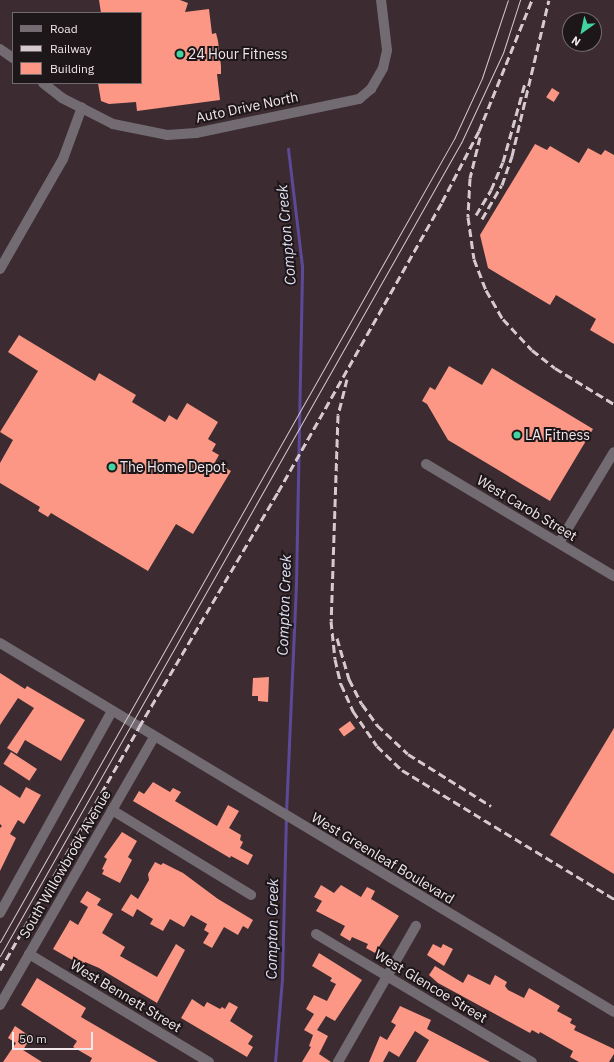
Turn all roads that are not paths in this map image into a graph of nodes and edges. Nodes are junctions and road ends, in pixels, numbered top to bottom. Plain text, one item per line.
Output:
1 (381, 0) edge
2 (0, 49) edge
3 (12, 57) edge
4 (45, 84) edge
5 (82, 107) junction
6 (0, 269) edge
7 (614, 452) edge
8 (426, 464) dead end
9 (559, 543) junction
10 (614, 576) edge
11 (0, 643) edge
12 (112, 711) junction
13 (154, 737) junction
14 (112, 810) junction
15 (252, 895) dead end
16 (0, 913) edge
17 (416, 926) dead end
18 (316, 934) dead end
19 (29, 954) junction
20 (388, 976) junction
21 (0, 1005) edge
22 (614, 1012) edge
23 (210, 1062) edge
24 (338, 1062) edge
25 (532, 1062) edge

1 - 5 street, Auto Drive North
2 - 3 street
4 - 5 street, Auto Drive North
5 - 6 street
7 - 9 street
8 - 9 street, West Carob Street
9 - 10 street, West Carob Street
11 - 12 street, West Greenleaf Boulevard
12 - 13 street, West Greenleaf Boulevard
12 - 16 street
13 - 14 street, South Willowbrook Avenue
13 - 22 street, West Greenleaf Boulevard
14 - 15 street
14 - 19 street, South Willowbrook Avenue
17 - 20 street
18 - 20 street, West Glencoe Street
19 - 21 street, South Willowbrook Avenue
19 - 23 street, West Bennett Street
20 - 24 street
20 - 25 street, West Glencoe Street

